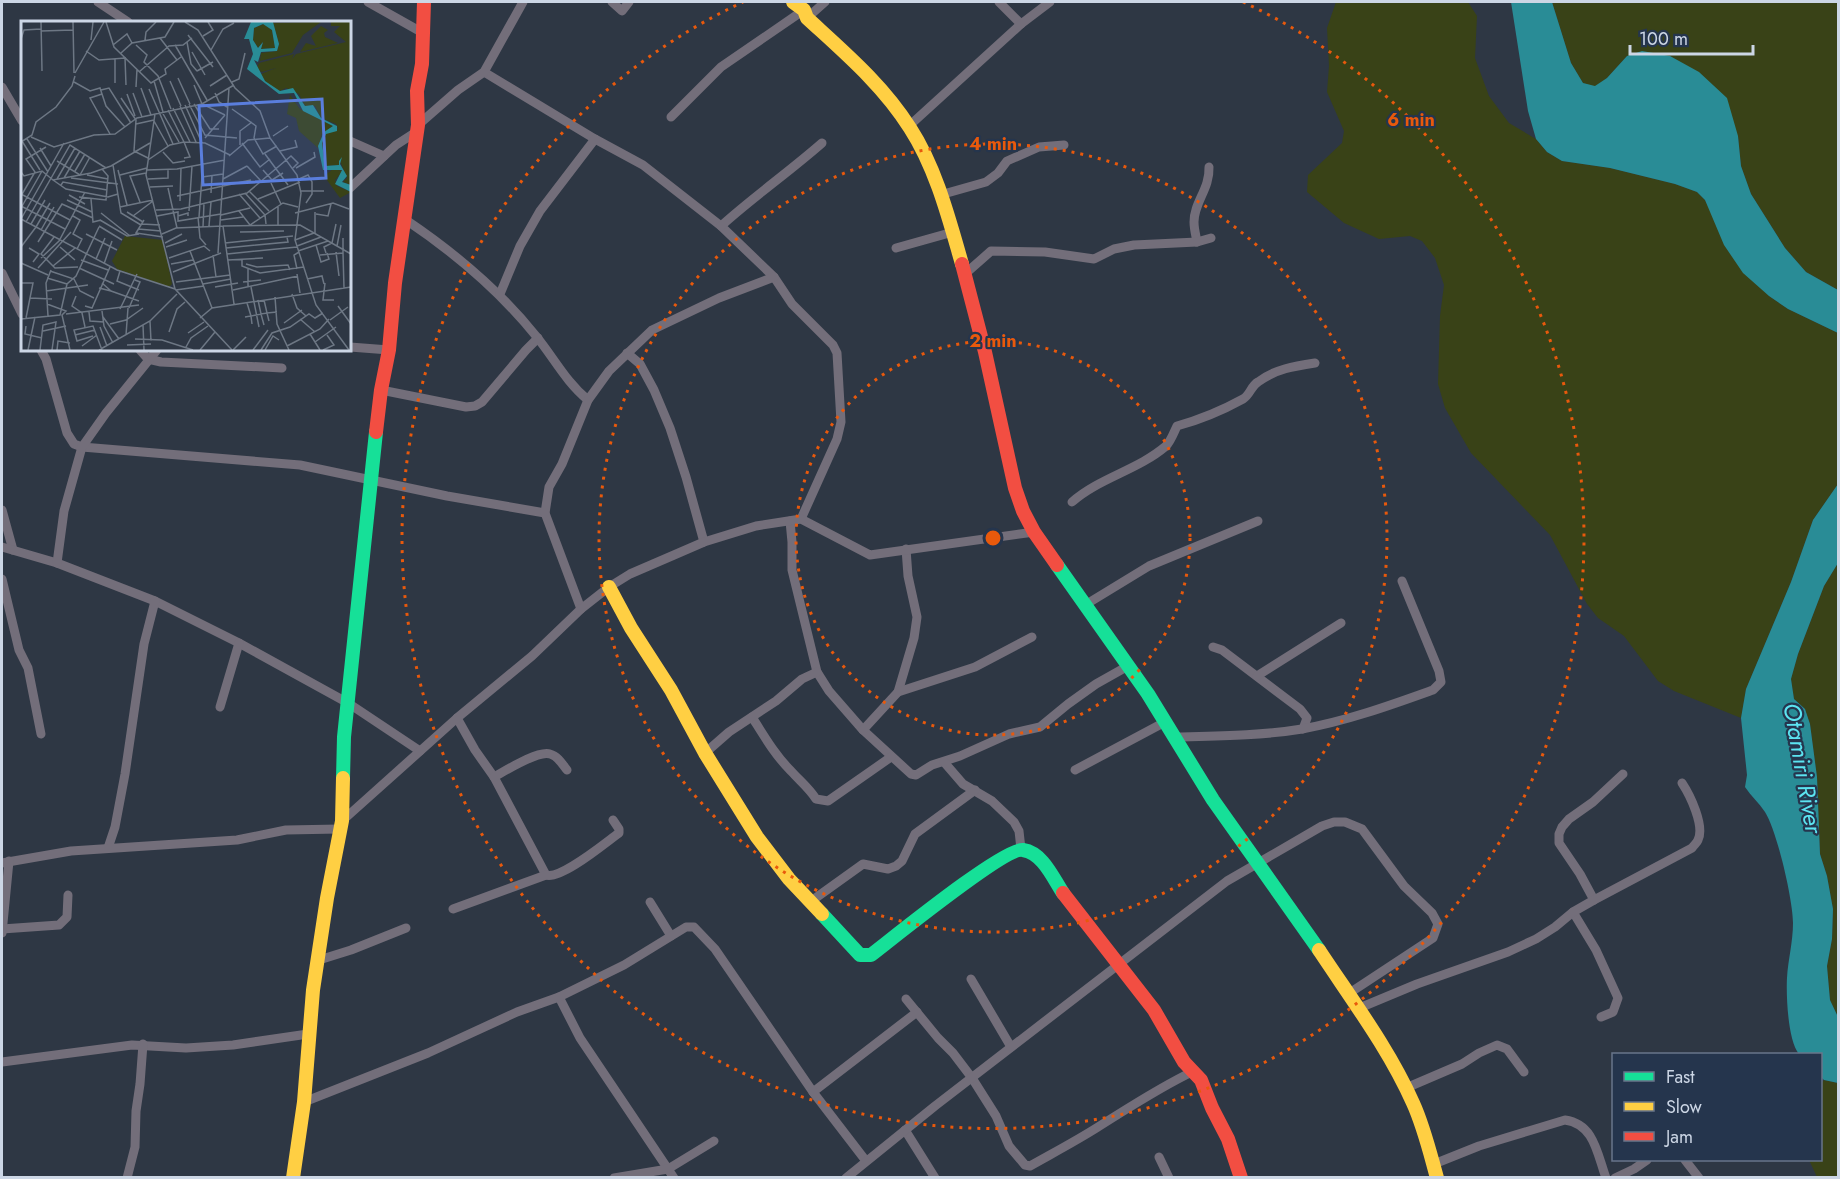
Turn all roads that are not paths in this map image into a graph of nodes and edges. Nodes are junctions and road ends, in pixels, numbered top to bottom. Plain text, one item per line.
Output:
1 (98, 2) edge
2 (368, 2) edge
3 (424, 2) edge
4 (523, 2) edge
5 (612, 2) edge
6 (629, 2) edge
7 (825, 2) edge
8 (999, 2) edge
9 (1037, 2) edge
10 (1050, 2) edge
11 (801, 10) edge
12 (1037, 12) junction
13 (126, 21) edge
14 (1021, 24) junction
15 (423, 33) junction
16 (484, 72) junction
17 (2, 87) edge
18 (671, 117) dead end
19 (21, 119) edge
20 (909, 126) junction
21 (417, 129) junction
22 (595, 139) junction
23 (351, 141) edge
24 (822, 143) dead end
25 (1064, 145) dead end
26 (384, 156) junction
27 (1209, 167) dead end
28 (351, 187) edge
29 (940, 195) junction
30 (406, 220) junction
31 (721, 226) junction
32 (953, 232) junction
33 (1211, 238) dead end
34 (1197, 242) junction
35 (896, 248) dead end
36 (2, 273) edge
37 (966, 273) junction
38 (774, 277) junction
39 (500, 294) junction
40 (21, 312) edge
41 (538, 338) junction
42 (351, 347) edge
43 (390, 350) junction
44 (42, 351) edge
45 (141, 351) edge
46 (156, 351) edge
47 (627, 353) junction
48 (148, 359) junction
49 (1316, 363) dead end
50 (282, 368) dead end
51 (381, 390) junction
52 (588, 400) junction
53 (82, 447) junction
54 (370, 479) junction
55 (1072, 502) dead end
56 (2, 510) edge
57 (545, 513) junction
58 (801, 519) junction
59 (790, 521) junction
60 (1258, 521) dead end
61 (1034, 532) junction
62 (704, 542) junction
63 (2, 548) edge
64 (906, 549) junction
65 (13, 550) junction
66 (57, 563) junction
67 (2, 579) edge
68 (1402, 581) dead end
69 (609, 587) junction
70 (155, 601) junction
71 (1085, 605) junction
72 (581, 609) junction
73 (1341, 623) dead end
74 (1032, 637) dead end
75 (239, 643) junction
76 (1213, 646) dead end
77 (1128, 666) junction
78 (817, 672) junction
79 (1257, 676) junction
80 (898, 692) junction
81 (348, 703) junction
82 (220, 707) dead end
83 (752, 717) junction
84 (457, 718) junction
85 (1165, 722) junction
86 (1303, 729) junction
87 (863, 730) junction
88 (41, 734) dead end
89 (1174, 737) junction
90 (420, 751) junction
91 (705, 753) junction
92 (891, 757) junction
93 (944, 762) junction
94 (567, 770) dead end
95 (1075, 770) dead end
96 (1623, 774) dead end
97 (494, 777) junction
98 (1682, 783) dead end
99 (975, 790) junction
100 (613, 819) dead end
101 (341, 825) junction
102 (108, 848) junction
103 (1021, 849) junction
104 (5, 862) edge
105 (1257, 862) junction
106 (546, 875) junction
107 (68, 895) dead end
108 (1594, 900) junction
109 (650, 902) dead end
110 (810, 902) junction
111 (453, 909) dead end
112 (1573, 912) junction
113 (406, 928) dead end
114 (2, 931) edge
115 (671, 936) junction
116 (319, 960) junction
117 (1119, 963) junction
118 (971, 979) dead end
119 (1348, 994) junction
120 (559, 997) junction
121 (906, 999) dead end
122 (1357, 1009) junction
123 (917, 1012) junction
124 (1601, 1017) dead end
125 (308, 1034) junction
126 (143, 1044) junction
127 (1011, 1047) junction
128 (2, 1062) edge
129 (1194, 1071) junction
130 (1524, 1072) dead end
131 (972, 1078) junction
132 (1406, 1088) junction
133 (813, 1092) junction
134 (304, 1102) junction
135 (905, 1130) junction
136 (714, 1141) dead end
137 (1159, 1157) dead end
138 (866, 1161) junction
139 (1646, 1161) edge
140 (1687, 1161) edge
141 (668, 1168) junction
142 (1435, 1171) edge
143 (127, 1178) edge
144 (293, 1178) edge
145 (614, 1178) edge
146 (674, 1178) edge
147 (846, 1178) edge
148 (935, 1178) edge
149 (1169, 1178) edge
150 (1241, 1178) edge
151 (1606, 1178) edge
152 (1615, 1178) edge
153 (1699, 1178) edge

1 - 13 street
2 - 15 street
3 - 15 street
4 - 16 street
5 - 6 street
7 - 11 street
8 - 14 street
9 - 12 street
10 - 12 street
11 - 18 street
11 - 20 street
12 - 14 street
14 - 20 street
15 - 21 street
16 - 21 street
16 - 22 street
17 - 19 street
20 - 29 street
21 - 26 street
21 - 30 street
22 - 31 street
22 - 39 street
23 - 26 street
24 - 31 street
25 - 29 street
26 - 28 street
27 - 34 street
29 - 32 street
30 - 39 street
30 - 43 street
31 - 38 street
32 - 35 street
32 - 37 street
33 - 34 street
34 - 37 street
36 - 40 street
37 - 61 street
38 - 47 street
38 - 58 street
39 - 41 street
41 - 51 street
41 - 52 street
42 - 43 street
43 - 51 street
44 - 53 street
45 - 48 street
46 - 48 street
47 - 52 street
47 - 62 street
48 - 50 street
48 - 53 street
49 - 55 street
51 - 54 street
52 - 57 street
53 - 54 street
53 - 66 street
54 - 57 street
54 - 81 street
56 - 65 street
57 - 72 street
58 - 59 street
58 - 64 street
59 - 62 street
59 - 78 street
60 - 71 street
61 - 64 street
61 - 71 street
62 - 69 street
63 - 65 street
64 - 80 street
65 - 66 street
66 - 70 street
67 - 88 street
68 - 86 street
69 - 72 street
69 - 91 street
70 - 75 street
70 - 102 street
71 - 77 street
72 - 84 street
73 - 79 street
74 - 80 street
75 - 81 street
75 - 82 street
76 - 79 street
77 - 85 street
77 - 93 street
78 - 83 street
78 - 87 street
79 - 86 street
80 - 87 street
81 - 90 street
81 - 101 street
83 - 91 street
83 - 92 street
84 - 90 street
84 - 97 street
85 - 89 street
85 - 95 street
86 - 89 street
87 - 92 street
89 - 105 street
90 - 101 street
91 - 110 street
92 - 93 street
93 - 99 street
94 - 97 street
96 - 108 street
97 - 106 street
98 - 108 street
99 - 103 street
99 - 110 street
100 - 106 street
101 - 102 street
101 - 116 street
102 - 104 street
103 - 110 street
103 - 117 street
104 - 114 street
105 - 117 street
105 - 119 street
105 - 119 street
106 - 111 street
107 - 114 street
108 - 112 street
109 - 115 street
112 - 122 street
112 - 124 street
113 - 116 street
115 - 120 street
115 - 133 street
116 - 125 street
117 - 127 street
117 - 129 street
118 - 127 street
119 - 122 street
120 - 134 street
120 - 141 street
121 - 123 street
122 - 132 street
123 - 131 street
123 - 133 street
125 - 126 street
125 - 134 street
126 - 128 street
126 - 143 street
127 - 131 street
129 - 131 street
129 - 150 street
130 - 132 street
131 - 135 street
132 - 142 street
133 - 138 street
134 - 144 street
135 - 138 street
135 - 148 street
136 - 141 street
137 - 149 street
138 - 147 street
139 - 152 street
140 - 153 street
141 - 145 street
141 - 146 street
142 - 151 street

